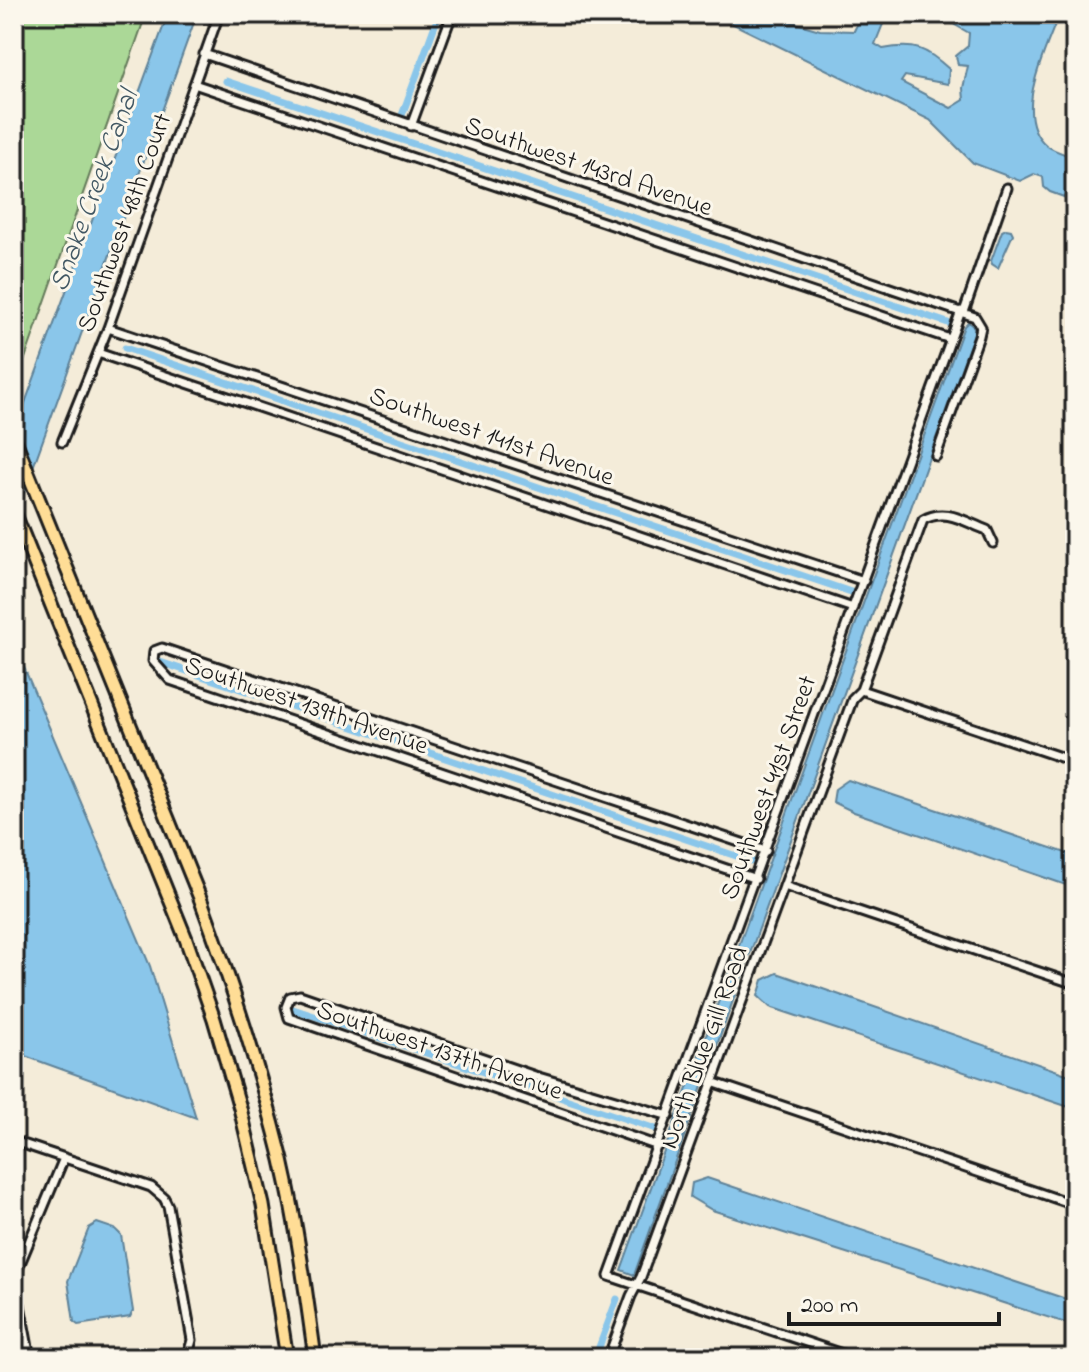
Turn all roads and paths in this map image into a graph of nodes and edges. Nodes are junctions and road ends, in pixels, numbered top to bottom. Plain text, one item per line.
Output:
1 (219, 14) edge
2 (452, 14) edge
3 (204, 54) junction
4 (194, 84) junction
5 (411, 126) junction
6 (1007, 188) dead end
7 (962, 312) junction
8 (108, 328) junction
9 (950, 339) junction
10 (98, 353) junction
11 (14, 438) edge
12 (62, 442) dead end
13 (936, 456) dead end
14 (14, 512) edge
15 (993, 543) dead end
16 (864, 581) junction
17 (853, 608) junction
18 (861, 690) junction
19 (1075, 762) edge
20 (766, 851) junction
21 (756, 879) junction
22 (784, 886) junction
23 (1075, 984) edge
24 (712, 1082) junction
25 (669, 1116) junction
26 (14, 1141) edge
27 (658, 1146) junction
28 (64, 1158) junction
29 (1075, 1205) edge
30 (637, 1285) junction
31 (30, 1358) edge
32 (187, 1358) edge
33 (287, 1358) edge
34 (315, 1358) edge
35 (608, 1358) edge
36 (854, 1358) edge

1 - 3 street, Southwest 48th Court
2 - 5 street
3 - 4 street, Southwest 48th Court
3 - 5 street, Southwest 143rd Avenue
4 - 8 street, Southwest 48th Court
4 - 9 street, Southwest 143rd Avenue
5 - 7 street, Southwest 143rd Avenue
6 - 7 street, Southwest 41st Street
7 - 9 street, Southwest 41st Street
7 - 13 street
8 - 10 street, Southwest 48th Court
8 - 16 street, Southwest 141st Avenue
9 - 16 street, Southwest 41st Street
10 - 12 street, Southwest 48th Court
10 - 17 street, Southwest 141st Avenue
11 - 34 highway
14 - 33 highway
15 - 18 street, North Blue Gill Road
16 - 17 street, Southwest 41st Street
17 - 20 street, Southwest 41st Street
18 - 19 street
18 - 22 street, North Blue Gill Road
20 - 21 street, Southwest 41st Street
20 - 21 street, Southwest 139th Avenue
21 - 25 street, Southwest 41st Street
22 - 23 street
22 - 24 street, North Blue Gill Road
24 - 29 street
24 - 30 street, North Blue Gill Road
25 - 27 street, Southwest 41st Street
25 - 27 street, Southwest 137th Avenue
26 - 28 street
27 - 30 street, Southwest 41st Street
28 - 31 street
28 - 32 street
30 - 35 street, North Blue Gill Road
30 - 36 street

